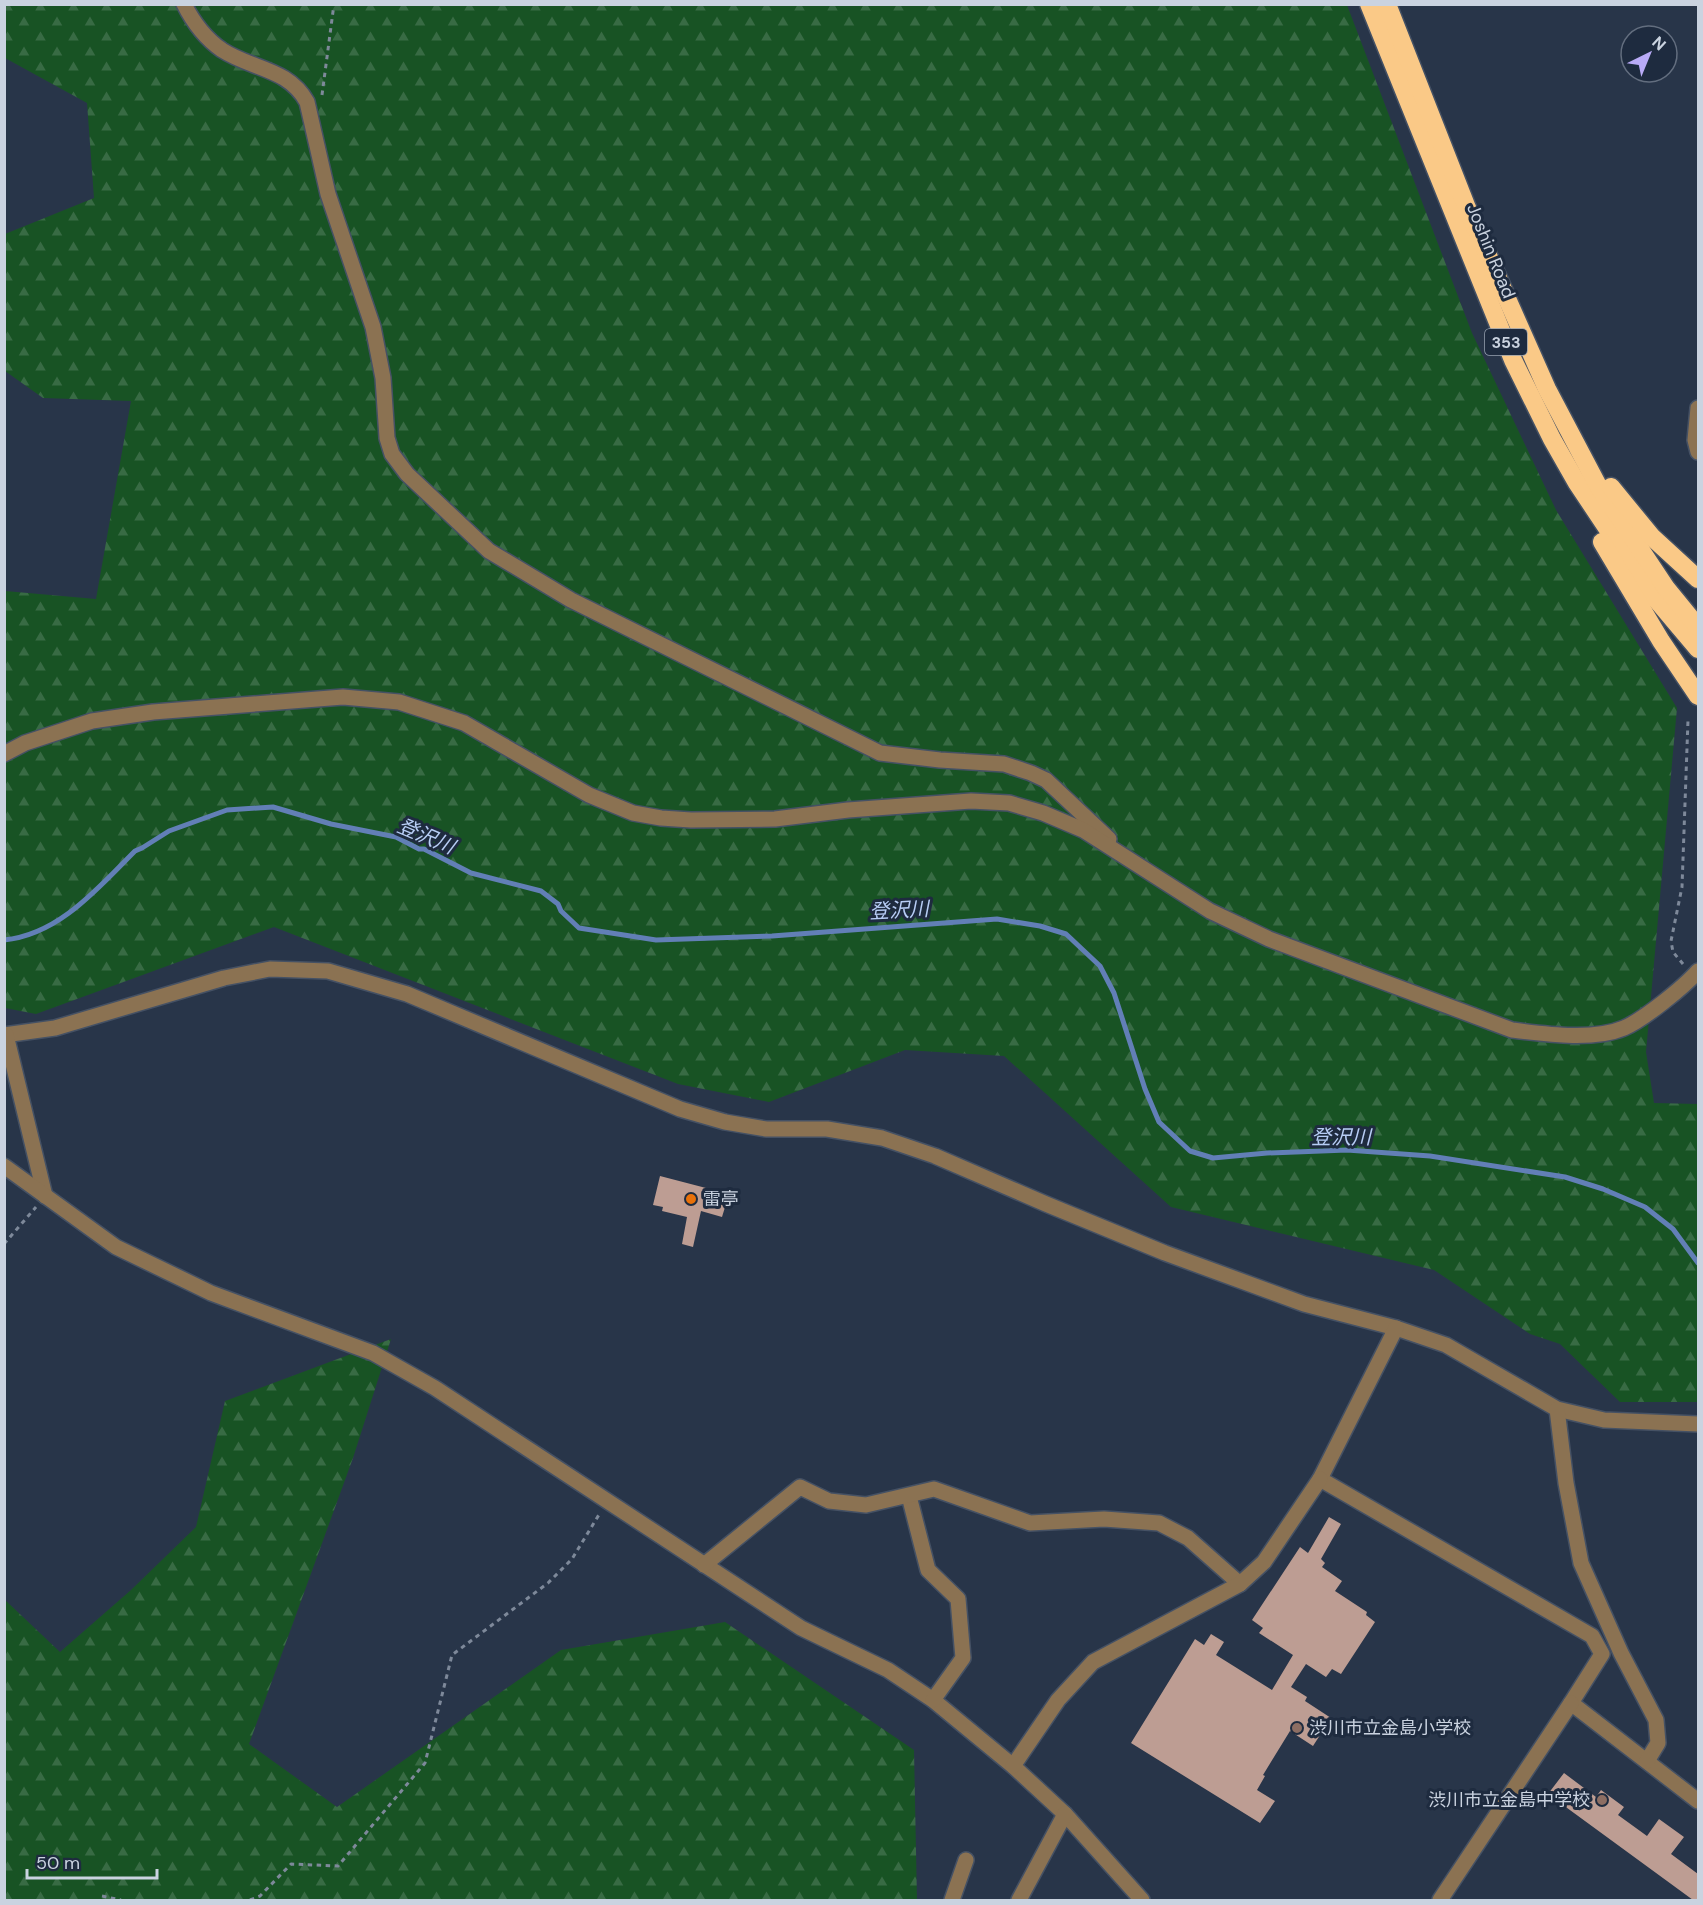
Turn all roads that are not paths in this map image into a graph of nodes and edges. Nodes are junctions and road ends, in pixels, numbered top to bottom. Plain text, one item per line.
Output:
1 (184, 4) edge
2 (1369, 4) edge
3 (1387, 4) edge
4 (1698, 408) edge
5 (1559, 411) junction
6 (1552, 439) junction
7 (1698, 452) edge
8 (1698, 579) edge
9 (1698, 627) edge
10 (1698, 649) edge
11 (1698, 696) edge
12 (4, 754) edge
13 (1129, 859) junction
14 (1696, 974) edge
15 (5, 1035) edge
16 (4, 1166) edge
17 (45, 1196) junction
18 (1396, 1328) junction
19 (1557, 1409) junction
20 (1698, 1424) edge
21 (1320, 1479) junction
22 (909, 1496) junction
23 (704, 1565) junction
24 (1240, 1584) junction
25 (933, 1700) junction
26 (1571, 1703) junction
27 (1647, 1761) junction
28 (1013, 1767) junction
29 (1698, 1801) edge
30 (1065, 1814) junction
31 (966, 1860) dead end
32 (952, 1900) edge
33 (1019, 1900) edge
34 (1142, 1900) edge
35 (1440, 1900) edge

1 - 13 street
2 - 6 highway, Joshin Road / 353
3 - 5 highway, Joshin Road / 353
4 - 7 street
5 - 8 highway
5 - 9 highway, Joshin Road / 353
6 - 10 highway, Joshin Road / 353
6 - 11 highway
12 - 13 street
13 - 14 street
15 - 17 street
15 - 18 street
16 - 17 street
17 - 23 street
18 - 19 street
18 - 21 street
19 - 20 street
19 - 27 street
21 - 24 street
21 - 26 street
22 - 23 street
22 - 24 street
22 - 25 street
23 - 25 street
24 - 28 street
25 - 28 street
26 - 27 street
26 - 35 street
27 - 29 street
28 - 30 street
30 - 33 street
30 - 34 street
31 - 32 street

